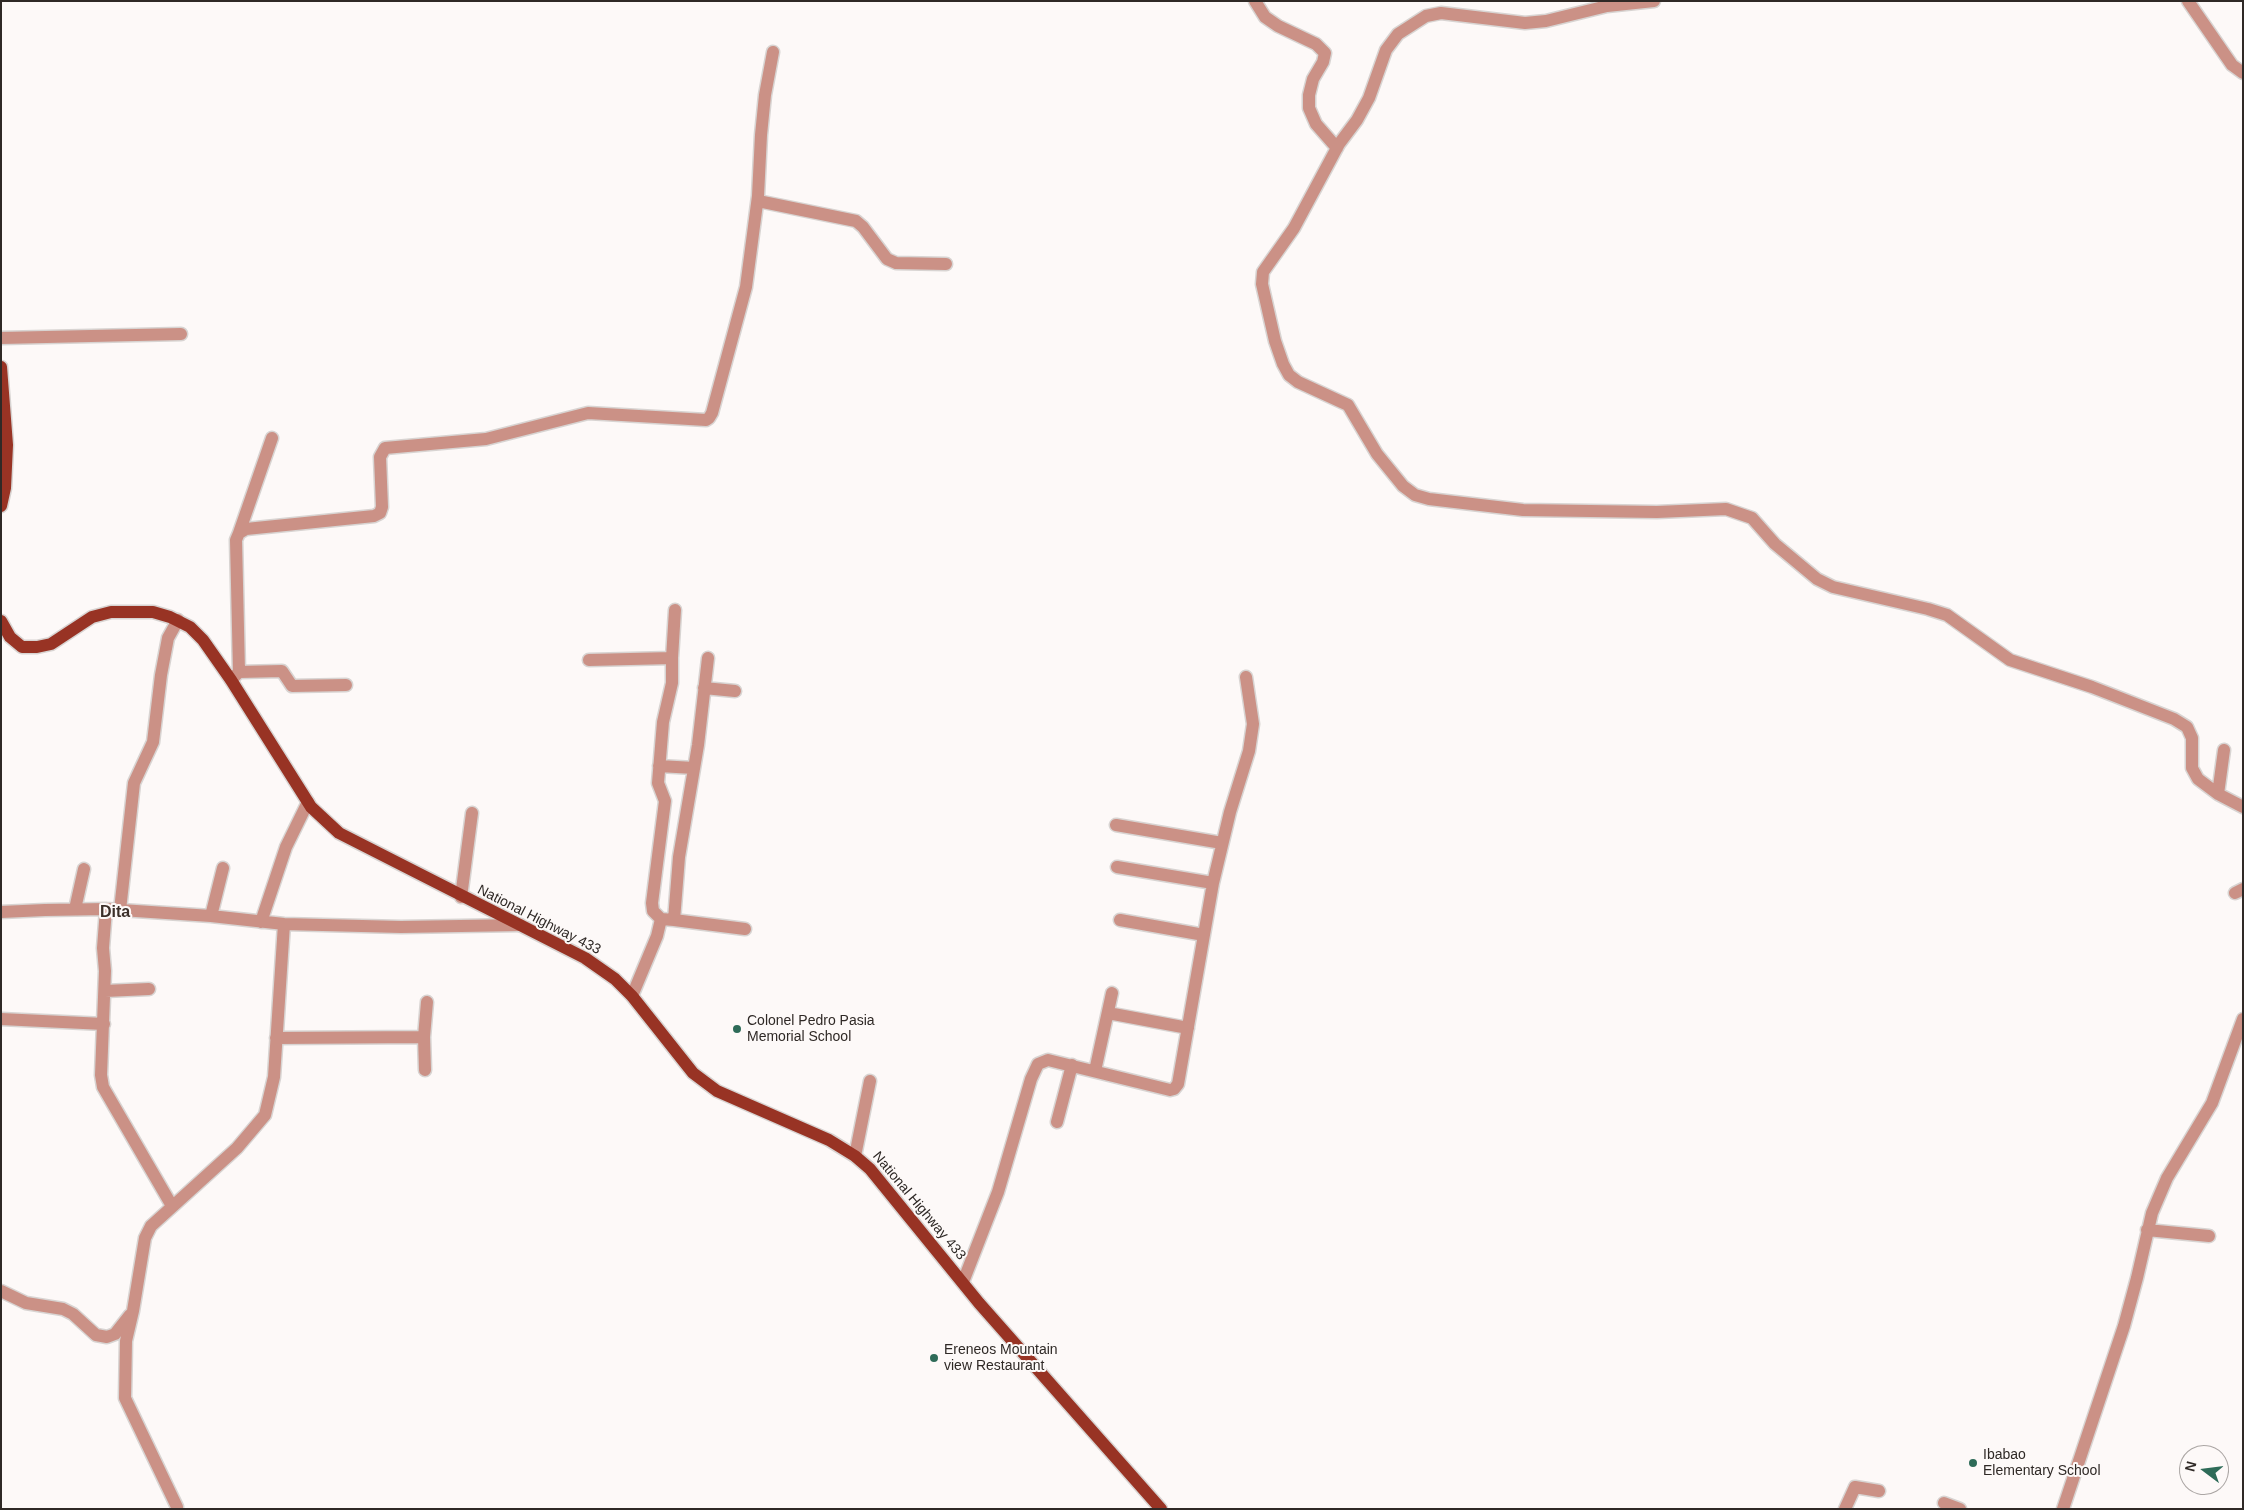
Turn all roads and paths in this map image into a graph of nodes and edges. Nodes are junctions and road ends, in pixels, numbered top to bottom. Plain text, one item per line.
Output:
1 (1255, 1) edge
2 (1654, 1) edge
3 (2188, 1) edge
4 (774, 52) dead end
5 (2243, 73) edge
6 (1337, 148) junction
7 (758, 201) junction
8 (946, 264) dead end
9 (181, 334) dead end
10 (1, 338) edge
11 (1, 367) edge
12 (272, 438) dead end
13 (1, 506) edge
14 (239, 533) junction
15 (675, 610) dead end
16 (178, 620) junction
17 (1, 621) edge
18 (672, 658) junction
19 (708, 658) dead end
20 (590, 660) dead end
21 (235, 676) junction
22 (1246, 678) dead end
23 (346, 685) dead end
24 (704, 688) junction
25 (735, 691) dead end
26 (2224, 750) dead end
27 (659, 766) junction
28 (694, 768) junction
29 (2218, 794) junction
30 (308, 802) junction
31 (2243, 806) edge
32 (472, 813) dead end
33 (1116, 825) dead end
34 (1222, 843) junction
35 (1117, 867) dead end
36 (223, 868) dead end
37 (84, 869) dead end
38 (1213, 883) junction
39 (461, 897) junction
40 (75, 909) junction
41 (106, 909) junction
42 (120, 910) junction
43 (1, 912) edge
44 (211, 916) junction
45 (668, 920) junction
46 (1120, 920) dead end
47 (261, 922) junction
48 (284, 924) junction
49 (520, 925) junction
50 (745, 930) dead end
51 (1204, 935) junction
52 (149, 990) dead end
53 (105, 991) junction
54 (1112, 993) dead end
55 (632, 996) junction
56 (427, 1002) dead end
57 (1108, 1013) junction
58 (1, 1019) edge
59 (2243, 1019) edge
60 (104, 1024) junction
61 (1188, 1028) junction
62 (424, 1037) junction
63 (276, 1038) junction
64 (1072, 1065) junction
65 (425, 1070) dead end
66 (1095, 1071) junction
67 (870, 1081) dead end
68 (1057, 1122) dead end
69 (855, 1156) junction
70 (172, 1206) junction
71 (2146, 1230) junction
72 (2210, 1236) dead end
73 (962, 1282) junction
74 (1, 1291) edge
75 (133, 1311) junction
76 (1879, 1491) dead end
77 (1944, 1503) dead end
78 (176, 1508) dead end
79 (1161, 1509) edge
80 (1845, 1509) edge
81 (1960, 1509) edge
82 (2063, 1509) edge

1 - 6 street
2 - 6 street
3 - 5 street
4 - 7 street
6 - 29 street
7 - 8 street
7 - 14 street
9 - 10 street
11 - 13 main road
12 - 14 street
14 - 21 street
15 - 18 street
16 - 17 main road, National Highway 433
16 - 21 main road, National Highway 433
16 - 42 street
18 - 20 street
18 - 27 street
19 - 24 street
21 - 23 street
21 - 30 main road, National Highway 433
22 - 34 street
24 - 25 street
24 - 28 street
26 - 29 street
27 - 28 street
27 - 45 street
28 - 45 street
29 - 31 street
30 - 39 main road, National Highway 433
30 - 47 street
32 - 39 street
33 - 34 street
34 - 38 street
35 - 38 street
36 - 44 street
37 - 40 street
38 - 51 street
39 - 49 main road, National Highway 433
40 - 41 street
40 - 43 street
41 - 42 street
41 - 53 street
42 - 44 street
44 - 47 street
45 - 50 street
45 - 55 street
46 - 51 street
47 - 48 street
48 - 49 street
48 - 63 street
49 - 55 main road, National Highway 433
51 - 61 street
52 - 53 street
53 - 60 street
54 - 57 street
55 - 69 main road, National Highway 433
56 - 62 street
57 - 61 street
57 - 66 street
58 - 60 street
59 - 71 street
60 - 70 street
61 - 66 street
62 - 63 street
62 - 65 street
63 - 70 street
64 - 66 street
64 - 68 street
64 - 73 street
67 - 69 street
69 - 73 main road, National Highway 433
70 - 75 street
71 - 72 street
71 - 82 street
73 - 79 main road, National Highway 433
74 - 75 street
75 - 78 street
76 - 80 street
77 - 81 street

